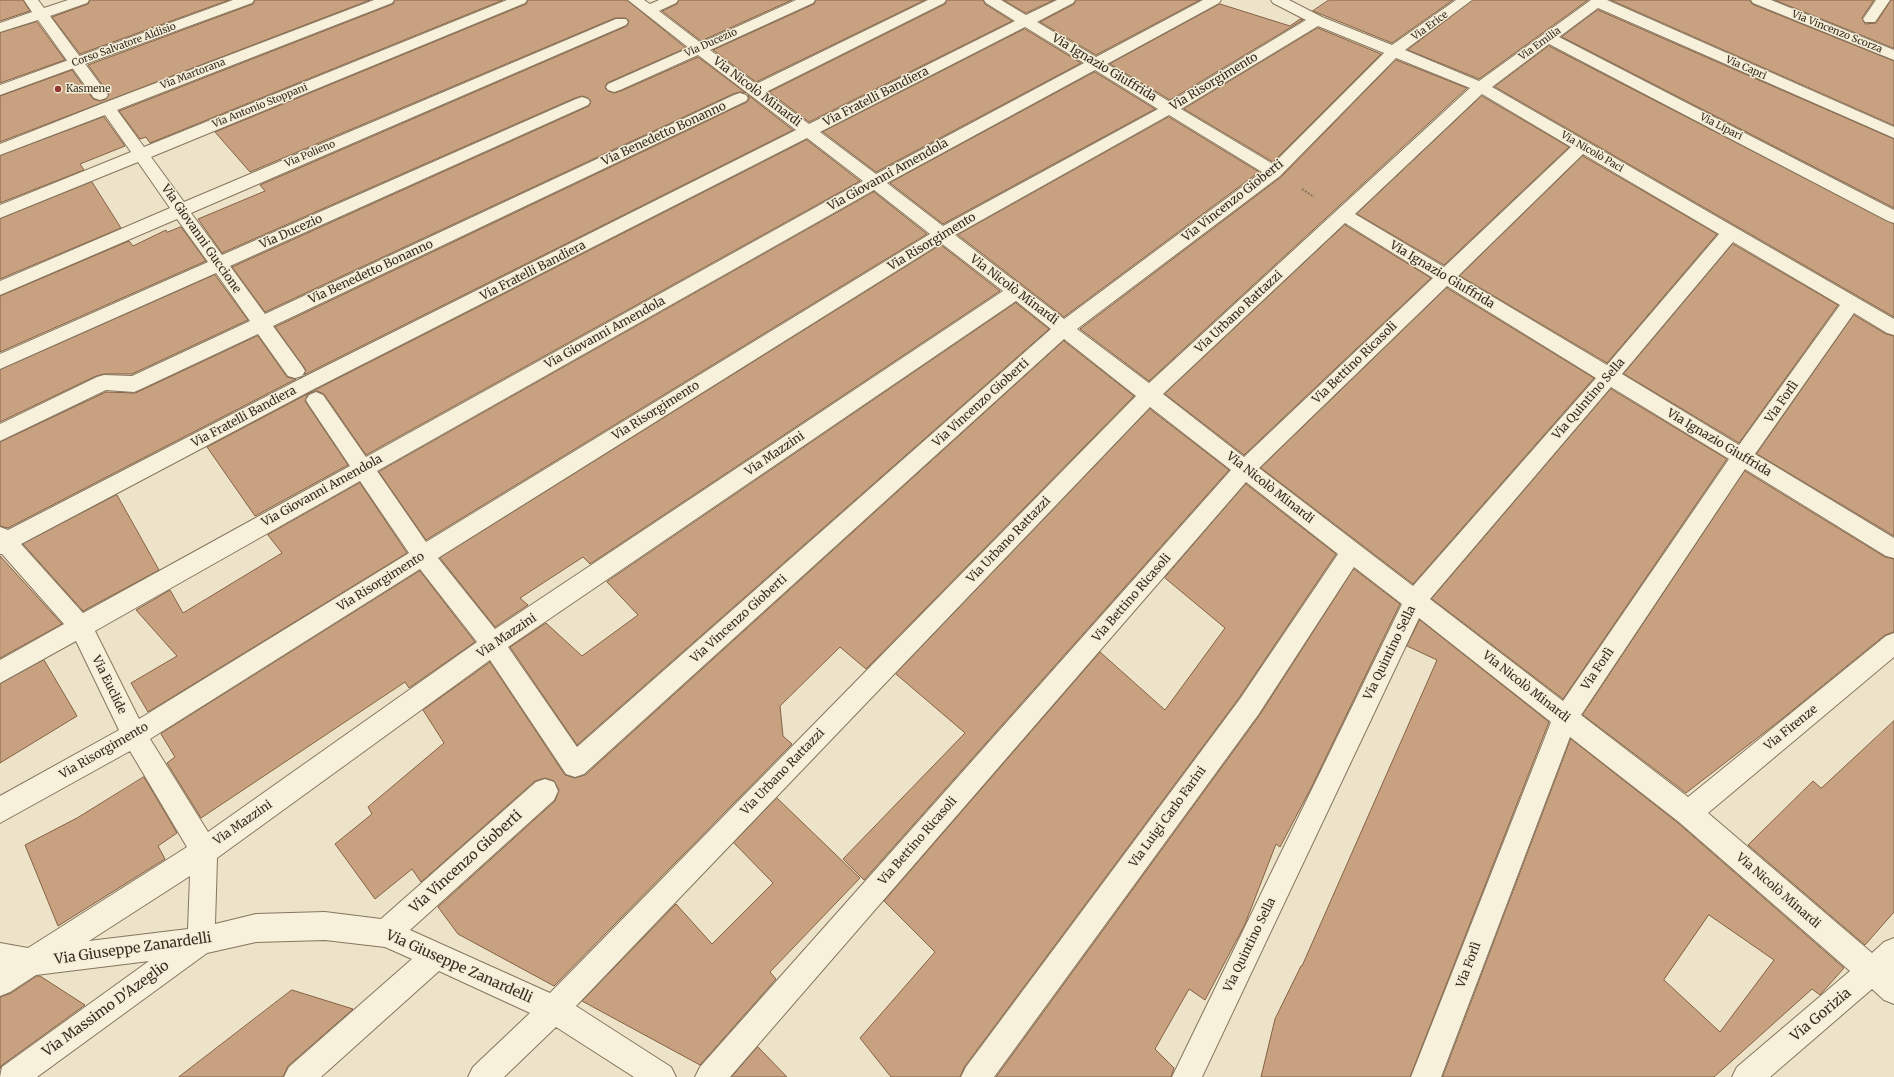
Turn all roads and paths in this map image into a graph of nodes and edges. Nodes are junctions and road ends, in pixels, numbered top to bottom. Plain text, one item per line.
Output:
1 (31, 0) edge
2 (82, 0) edge
3 (247, 0) edge
4 (386, 0) edge
5 (520, 0) edge
6 (635, 0) edge
7 (671, 0) edge
8 (808, 0) edge
9 (939, 0) edge
10 (991, 0) edge
11 (1068, 0) edge
12 (1214, 0) edge
13 (1465, 0) edge
14 (1758, 0) edge
15 (1883, 0) edge
16 (1599, 1) edge
17 (1290, 2) edge
18 (648, 10) junction
19 (41, 14) junction
20 (1870, 18) dead end
21 (1317, 20) junction
22 (1025, 21) junction
23 (621, 22) dead end
24 (0, 28) edge
25 (1549, 38) junction
26 (700, 49) junction
27 (1394, 51) junction
28 (1894, 55) edge
29 (76, 63) junction
30 (1096, 64) junction
31 (614, 87) dead end
32 (1480, 87) junction
33 (0, 90) edge
34 (747, 94) junction
35 (103, 101) junction
36 (582, 102) dead end
37 (1171, 108) junction
38 (810, 132) junction
39 (1894, 133) edge
40 (1582, 146) junction
41 (0, 150) edge
42 (141, 155) junction
43 (1274, 172) junction
44 (876, 182) junction
45 (180, 210) junction
46 (0, 212) edge
47 (1344, 215) junction
48 (1894, 217) edge
49 (1730, 233) junction
50 (942, 234) junction
51 (219, 264) junction
52 (1444, 276) junction
53 (0, 288) edge
54 (1016, 292) junction
55 (1851, 304) junction
56 (261, 324) junction
57 (1065, 328) junction
58 (1894, 328) edge
59 (0, 362) edge
60 (295, 371) dead end
61 (1609, 376) junction
62 (1150, 394) junction
63 (316, 400) dead end
64 (0, 433) edge
65 (1742, 457) junction
66 (364, 468) junction
67 (1245, 469) junction
68 (2, 541) edge
69 (1894, 549) edge
70 (1352, 552) junction
71 (423, 556) junction
72 (1414, 601) junction
73 (81, 627) junction
74 (1894, 643) edge
75 (493, 644) junction
76 (0, 672) edge
77 (1565, 718) junction
78 (134, 735) junction
79 (545, 791) dead end
80 (0, 810) edge
81 (1688, 813) junction
82 (204, 851) junction
83 (386, 933) junction
84 (201, 941) junction
85 (1894, 952) edge
86 (437, 955) junction
87 (0, 957) edge
88 (30, 962) junction
89 (1872, 972) junction
90 (0, 982) edge
91 (1894, 990) edge
92 (554, 1009) junction
93 (12, 1077) edge
94 (299, 1077) edge
95 (483, 1077) edge
96 (661, 1077) edge
97 (710, 1077) edge
98 (976, 1077) edge
99 (1187, 1077) edge
100 (1426, 1077) edge
101 (1747, 1077) edge

1 - 19 street, Via Giovanni Guccione
2 - 19 street
3 - 29 street, Corso Salvatore Aldisio
4 - 35 street, Via Martorana
5 - 42 street, Via Antonio Stoppani
6 - 18 street, Via Nicolò Minardi
7 - 18 street
8 - 26 street, Via Ducezio
9 - 34 street, Via Benedetto Bonanno
10 - 22 street, Via Ignazio Giuffrida
11 - 22 street, Via Fratelli Bandiera
12 - 30 street, Via Giovanni Amendola
13 - 27 street, Via Erice
14 - 28 street, Via Vincenzo Scorza
15 - 20 street
16 - 25 street, Via Emilia
16 - 39 street, Via Capri
17 - 21 street, Via Nicolò Paci
18 - 26 street, Via Nicolò Minardi
19 - 24 street
19 - 29 street, Via Giovanni Guccione
21 - 27 street, Via Nicolò Paci
21 - 37 street, Via Risorgimento
22 - 30 street, Via Ignazio Giuffrida
22 - 38 street, Via Fratelli Bandiera
23 - 45 street, Via Polieno
25 - 32 street, Via Emilia
25 - 48 street, Via Lipari
26 - 31 street, Via Ducezio
26 - 34 street, Via Nicolò Minardi
27 - 32 street, Via Nicolò Paci
27 - 43 street, Via Vincenzo Gioberti
29 - 33 street, Corso Salvatore Aldisio
29 - 35 street, Via Giovanni Guccione
30 - 37 street, Via Ignazio Giuffrida
30 - 44 street, Via Giovanni Amendola
32 - 40 street, Via Nicolò Paci
32 - 47 street, Via Urbano Rattazzi
34 - 38 street, Via Nicolò Minardi
34 - 56 street, Via Benedetto Bonanno
35 - 41 street, Via Martorana
35 - 42 street, Via Giovanni Guccione
36 - 51 street, Via Ducezio
37 - 43 street, Via Ignazio Giuffrida
37 - 50 street, Via Risorgimento
38 - 44 street, Via Nicolò Minardi
38 - 68 street, Via Fratelli Bandiera
40 - 49 street, Via Nicolò Paci
40 - 52 street, Via Bettino Ricasoli
42 - 45 street, Via Giovanni Guccione
42 - 46 street, Via Antonio Stoppani
43 - 47 path
43 - 57 street, Via Vincenzo Gioberti
44 - 50 street, Via Nicolò Minardi
44 - 66 street, Via Giovanni Amendola
45 - 51 street, Via Giovanni Guccione
45 - 53 street, Via Polieno
47 - 52 street, Via Ignazio Giuffrida
47 - 62 street, Via Urbano Rattazzi
49 - 55 street, Via Nicolò Paci
49 - 61 street, Via Quintino Sella
50 - 54 street, Via Nicolò Minardi
50 - 71 street, Via Risorgimento
51 - 56 street, Via Giovanni Guccione
51 - 59 street, Via Ducezio
52 - 61 street, Via Ignazio Giuffrida
52 - 67 street, Via Bettino Ricasoli
54 - 57 street, Via Nicolò Minardi
54 - 75 street, Via Mazzini
55 - 58 street, Via Nicolò Paci
55 - 65 street, Via Forlì
56 - 60 street, Via Giovanni Guccione
56 - 64 street, Via Benedetto Bonanno
57 - 62 street, Via Nicolò Minardi
57 - 75 street, Via Vincenzo Gioberti
61 - 65 street, Via Ignazio Giuffrida
61 - 72 street, Via Quintino Sella
62 - 67 street, Via Nicolò Minardi
62 - 92 street, Via Urbano Rattazzi
63 - 66 street
65 - 69 street, Via Ignazio Giuffrida
65 - 77 street, Via Forlì
66 - 71 street
66 - 73 street, Via Giovanni Amendola
67 - 70 street, Via Nicolò Minardi
67 - 97 street, Via Bettino Ricasoli
68 - 73 street, Via Euclide
70 - 72 street, Via Nicolò Minardi
70 - 98 street, Via Luigi Carlo Farini
71 - 75 street
71 - 78 street, Via Risorgimento
72 - 77 street, Via Nicolò Minardi
72 - 99 street, Via Quintino Sella
73 - 76 street, Via Giovanni Amendola
73 - 78 street, Via Euclide
74 - 81 street, Via Firenze
75 - 82 street, Via Mazzini
77 - 81 street, Via Nicolò Minardi
77 - 100 street, Via Forlì
78 - 80 street, Via Risorgimento
78 - 82 street, Via Euclide
79 - 83 street, Via Vincenzo Gioberti
81 - 89 street, Via Nicolò Minardi
82 - 84 street
82 - 88 street, Via Mazzini
83 - 84 street, Via Giuseppe Zanardelli
83 - 86 street, Via Giuseppe Zanardelli
84 - 88 street, Via Giuseppe Zanardelli
84 - 93 street, Via Massimo D'Azeglio
85 - 89 street, Via Gorizia
86 - 92 street, Via Giuseppe Zanardelli
86 - 94 street
87 - 88 street, Via Giuseppe Zanardelli
88 - 90 street, Via Mazzini
89 - 91 street, Via Nicolò Minardi
89 - 101 street, Via Gorizia
92 - 95 street, Via Urbano Rattazzi
92 - 96 street, Via Giuseppe Zanardelli

